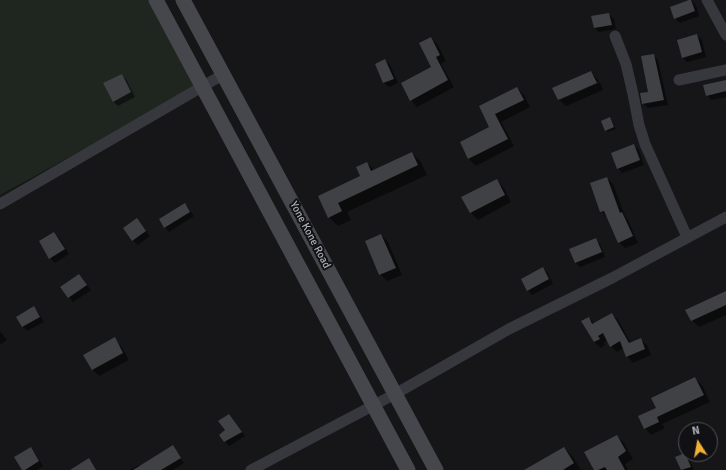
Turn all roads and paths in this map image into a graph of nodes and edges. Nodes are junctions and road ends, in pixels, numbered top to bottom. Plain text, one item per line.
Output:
1 (156, 0) edge
2 (183, 0) edge
3 (707, 0) edge
4 (726, 35) edge
5 (615, 36) dead end
6 (726, 70) edge
7 (224, 74) junction
8 (678, 80) dead end
9 (202, 86) junction
10 (0, 204) edge
11 (726, 217) edge
12 (687, 238) junction
13 (328, 269) junction
14 (306, 280) junction
15 (395, 394) junction
16 (373, 405) junction
17 (252, 470) edge
18 (408, 470) edge
19 (436, 470) edge

1 - 9 street
2 - 7 street, Yone Kone Road
3 - 4 street
5 - 12 street
6 - 8 street
7 - 9 street
7 - 13 street, Yone Kone Road
9 - 10 street
9 - 14 street
11 - 12 street
12 - 15 street
13 - 14 street
13 - 15 street, Yone Kone Road
14 - 16 street
15 - 16 street
15 - 19 street, Yone Kone Road
16 - 17 street
16 - 18 street

